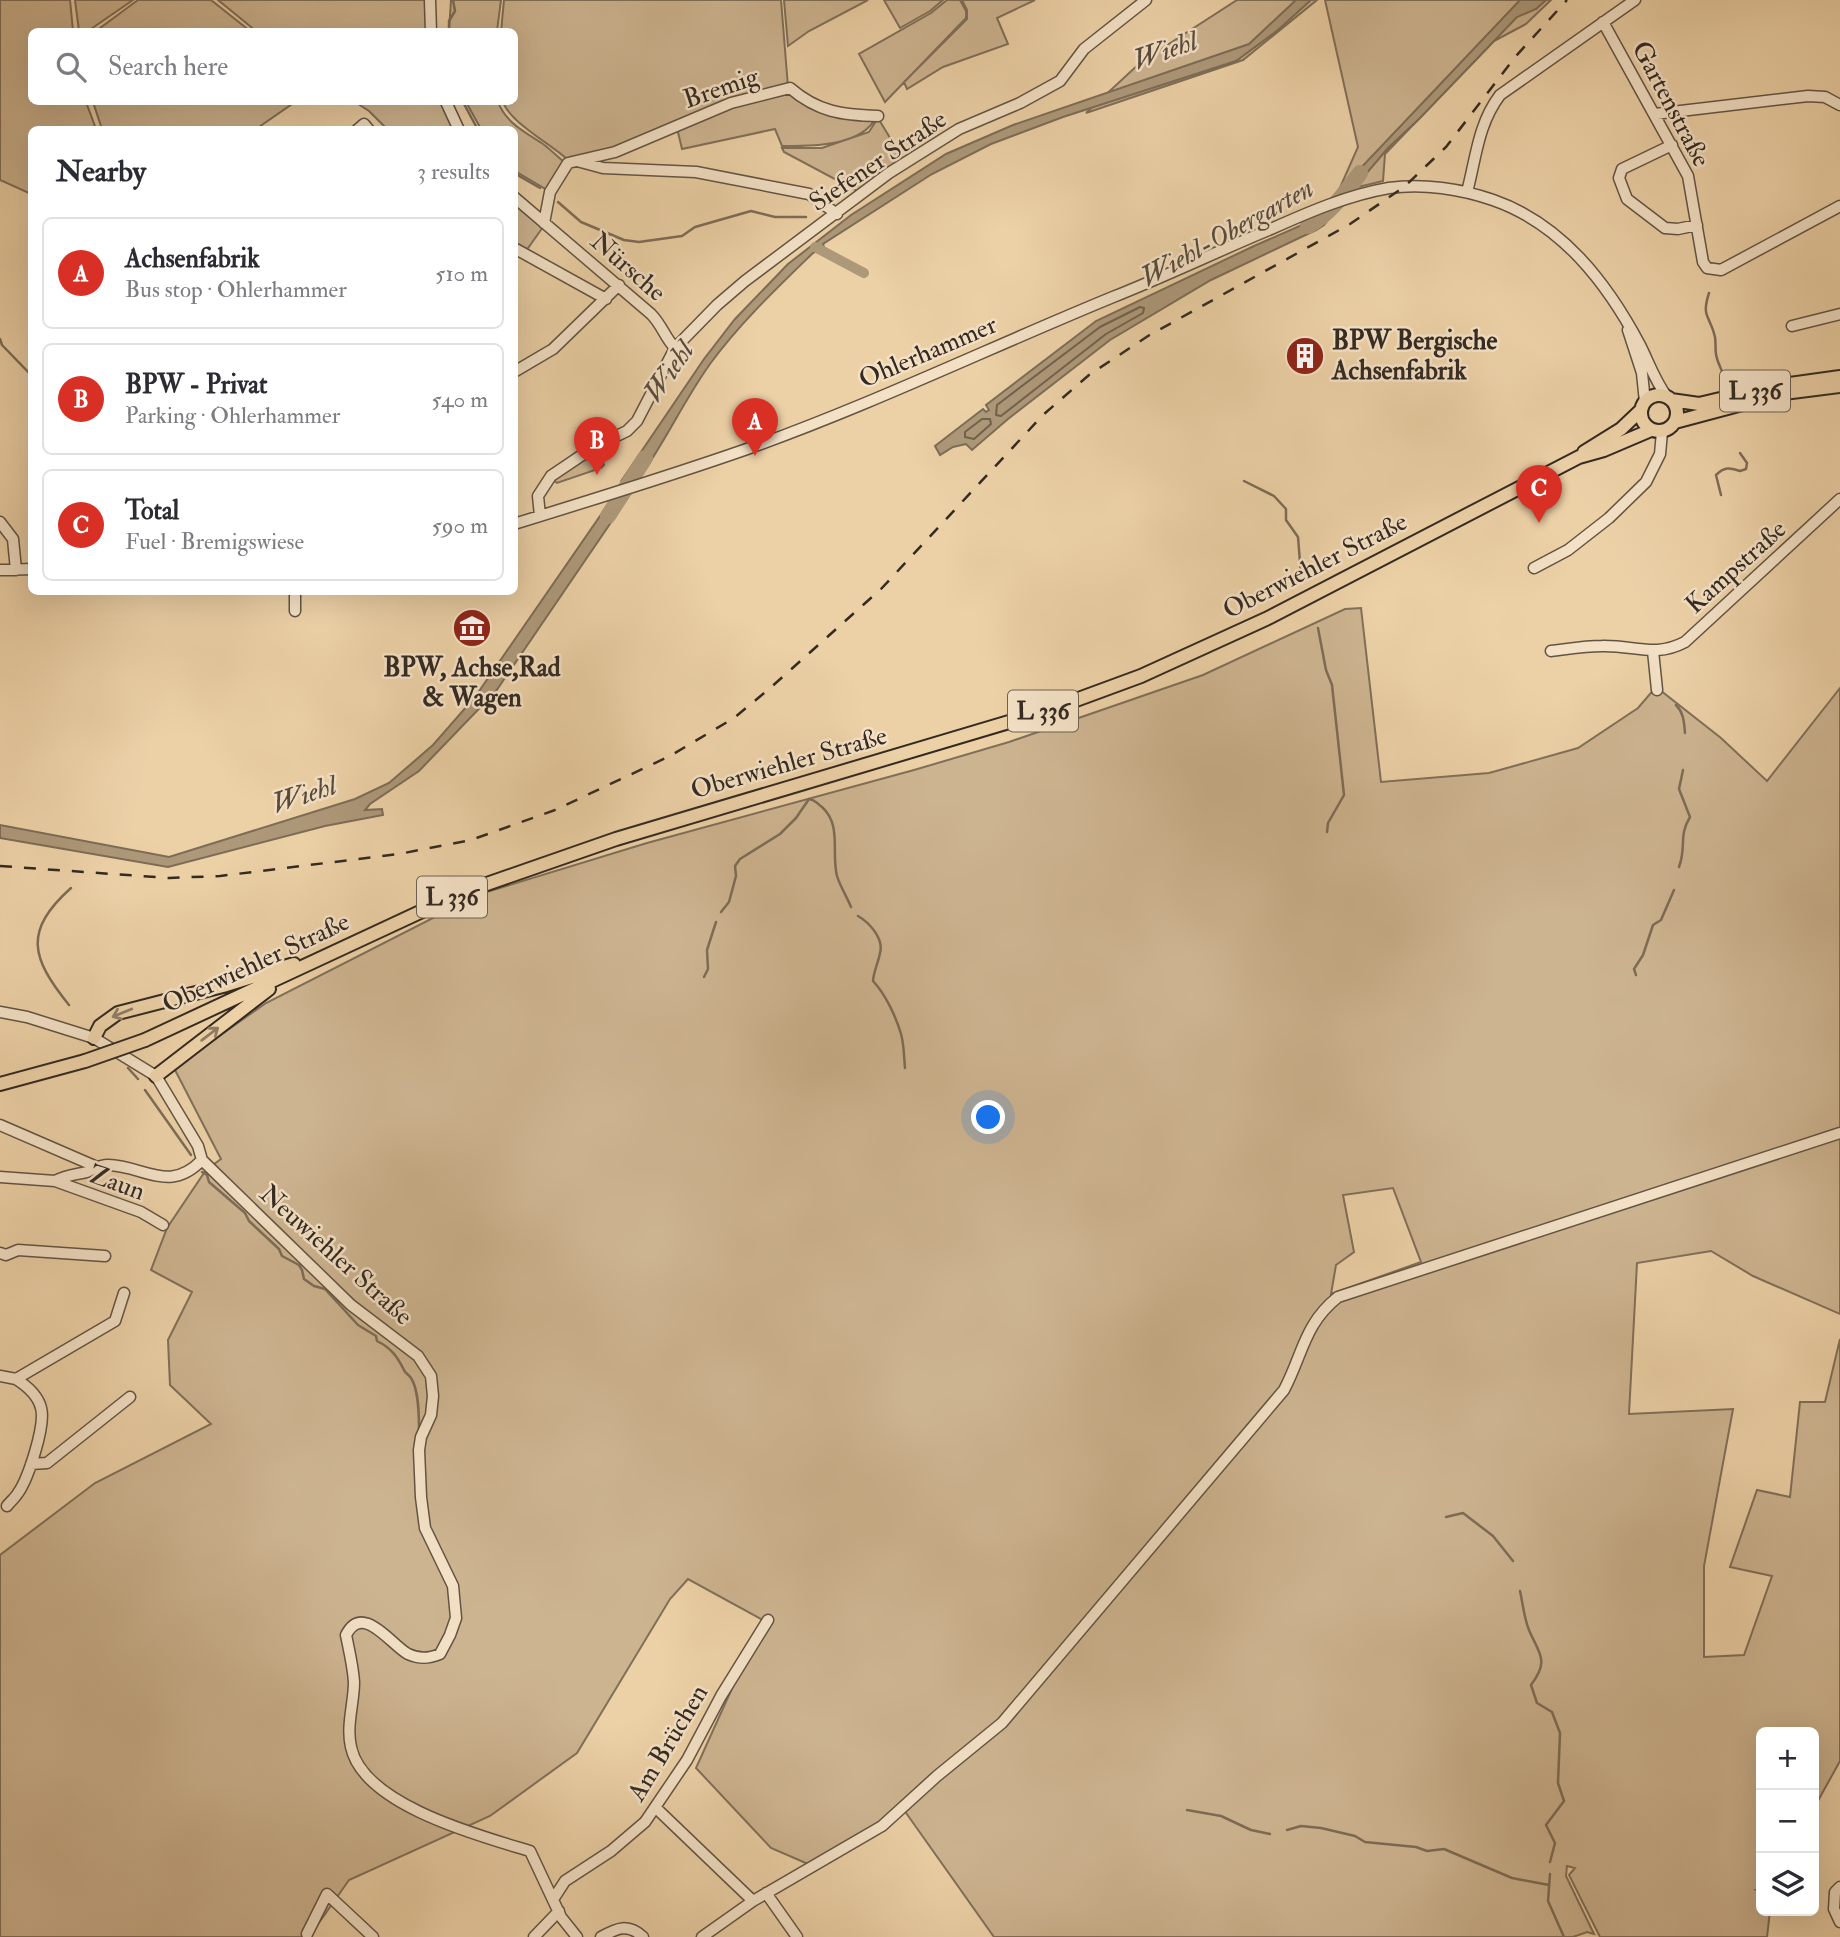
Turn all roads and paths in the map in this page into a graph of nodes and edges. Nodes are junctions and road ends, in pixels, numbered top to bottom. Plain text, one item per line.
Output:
1 (430, 0) edge
2 (1146, 0) edge
3 (1635, 0) edge
4 (1603, 22) junction
5 (430, 28) edge
6 (447, 105) edge
7 (1840, 105) edge
8 (1656, 114) junction
9 (878, 116) dead end
10 (457, 126) edge
11 (1672, 145) junction
12 (576, 160) junction
13 (1467, 192) junction
14 (518, 200) edge
15 (1840, 206) edge
16 (837, 214) junction
17 (544, 223) junction
18 (1697, 225) junction
19 (518, 250) edge
20 (619, 285) junction
21 (606, 299) junction
22 (1840, 314) edge
23 (1628, 326) junction
24 (1792, 326) dead end
25 (675, 348) junction
26 (518, 370) edge
27 (1840, 377) edge
28 (1840, 386) edge
29 (1669, 399) junction
30 (1643, 406) junction
31 (1675, 422) junction
32 (1657, 431) junction
33 (1578, 457) junction
34 (1840, 499) edge
35 (540, 516) junction
36 (0, 522) edge
37 (518, 523) edge
38 (1534, 568) dead end
39 (28, 569) edge
40 (0, 570) edge
41 (16, 570) junction
42 (295, 595) edge
43 (295, 611) dead end
44 (1551, 651) dead end
45 (1653, 651) junction
46 (1657, 690) dead end
47 (351, 944) junction
48 (282, 978) junction
49 (0, 1012) edge
50 (94, 1038) junction
51 (156, 1076) junction
52 (0, 1084) edge
53 (0, 1125) edge
54 (1840, 1133) edge
55 (202, 1160) junction
56 (97, 1167) junction
57 (0, 1177) edge
58 (55, 1181) junction
59 (163, 1225) dead end
60 (0, 1253) edge
61 (105, 1255) dead end
62 (124, 1293) dead end
63 (0, 1376) edge
64 (16, 1379) junction
65 (130, 1396) dead end
66 (31, 1464) junction
67 (7, 1506) dead end
68 (768, 1620) dead end
69 (656, 1808) junction
70 (1840, 1887) edge
71 (766, 1893) junction
72 (554, 1898) junction
73 (753, 1901) junction
74 (559, 1911) junction
75 (1840, 1922) edge
76 (307, 1934) dead end
77 (574, 1935) edge
78 (373, 1937) edge
79 (534, 1937) edge
80 (601, 1937) edge
81 (643, 1937) edge
82 (702, 1937) edge
83 (797, 1937) edge

1 - 5 street
2 - 16 street, Siefener Straße
3 - 4 street
4 - 8 street, Gartenstraße
4 - 13 street
6 - 10 street
7 - 8 street
8 - 11 street, Gartenstraße
9 - 12 street, Bremig
11 - 18 street, Gartenstraße
11 - 18 street
12 - 16 street
12 - 17 street
13 - 23 street
13 - 35 street, Ohlerhammer
14 - 17 street, Nürsche
15 - 18 street, Gartenstraße
16 - 25 street, Siefener Straße
17 - 20 street, Nürsche
19 - 21 street
20 - 21 street
20 - 25 street, Nürsche
21 - 26 street
22 - 24 street
23 - 29 street
23 - 30 street
25 - 35 street
27 - 29 main road, L 336
28 - 31 main road, L 336
29 - 30 main road
29 - 31 main road
30 - 32 main road
30 - 33 main road, Oberwiehler Straße / L 336
31 - 32 main road
32 - 33 main road, Oberwiehler Straße / L 336
32 - 38 street
33 - 47 main road, Oberwiehler Straße / L 336
34 - 45 street, Kampstraße
35 - 37 street, Ohlerhammer
36 - 41 street
39 - 41 street
40 - 41 street
42 - 43 street
44 - 45 street, Kampstraße
45 - 46 street
47 - 48 main road, Oberwiehler Straße / L 336
47 -> 50 main road, L 336
51 -> 48 main road, L 336
48 - 52 main road, Oberwiehler Straße / L 336, bridge
49 - 50 street, Neuwiehler Straße
50 - 51 street, Neuwiehler Straße
51 - 55 street, Neuwiehler Straße
53 - 56 street, Zaun
54 - 71 street
55 - 56 street, Zaun
55 - 72 street, Neuwiehler Straße
56 - 58 street, Zaun
57 - 58 street, Zaun
58 - 59 street, Zaun
60 - 61 street
62 - 64 street
63 - 64 street
64 - 66 street
65 - 66 street
66 - 67 street
68 - 69 street, Am Brüchen
69 - 72 street, Am Brüchen
69 - 73 street
70 - 75 street
71 - 73 street
71 - 83 street
72 - 74 street
73 - 82 street
74 - 77 street
74 - 79 street
76 - 78 street
80 - 81 street

